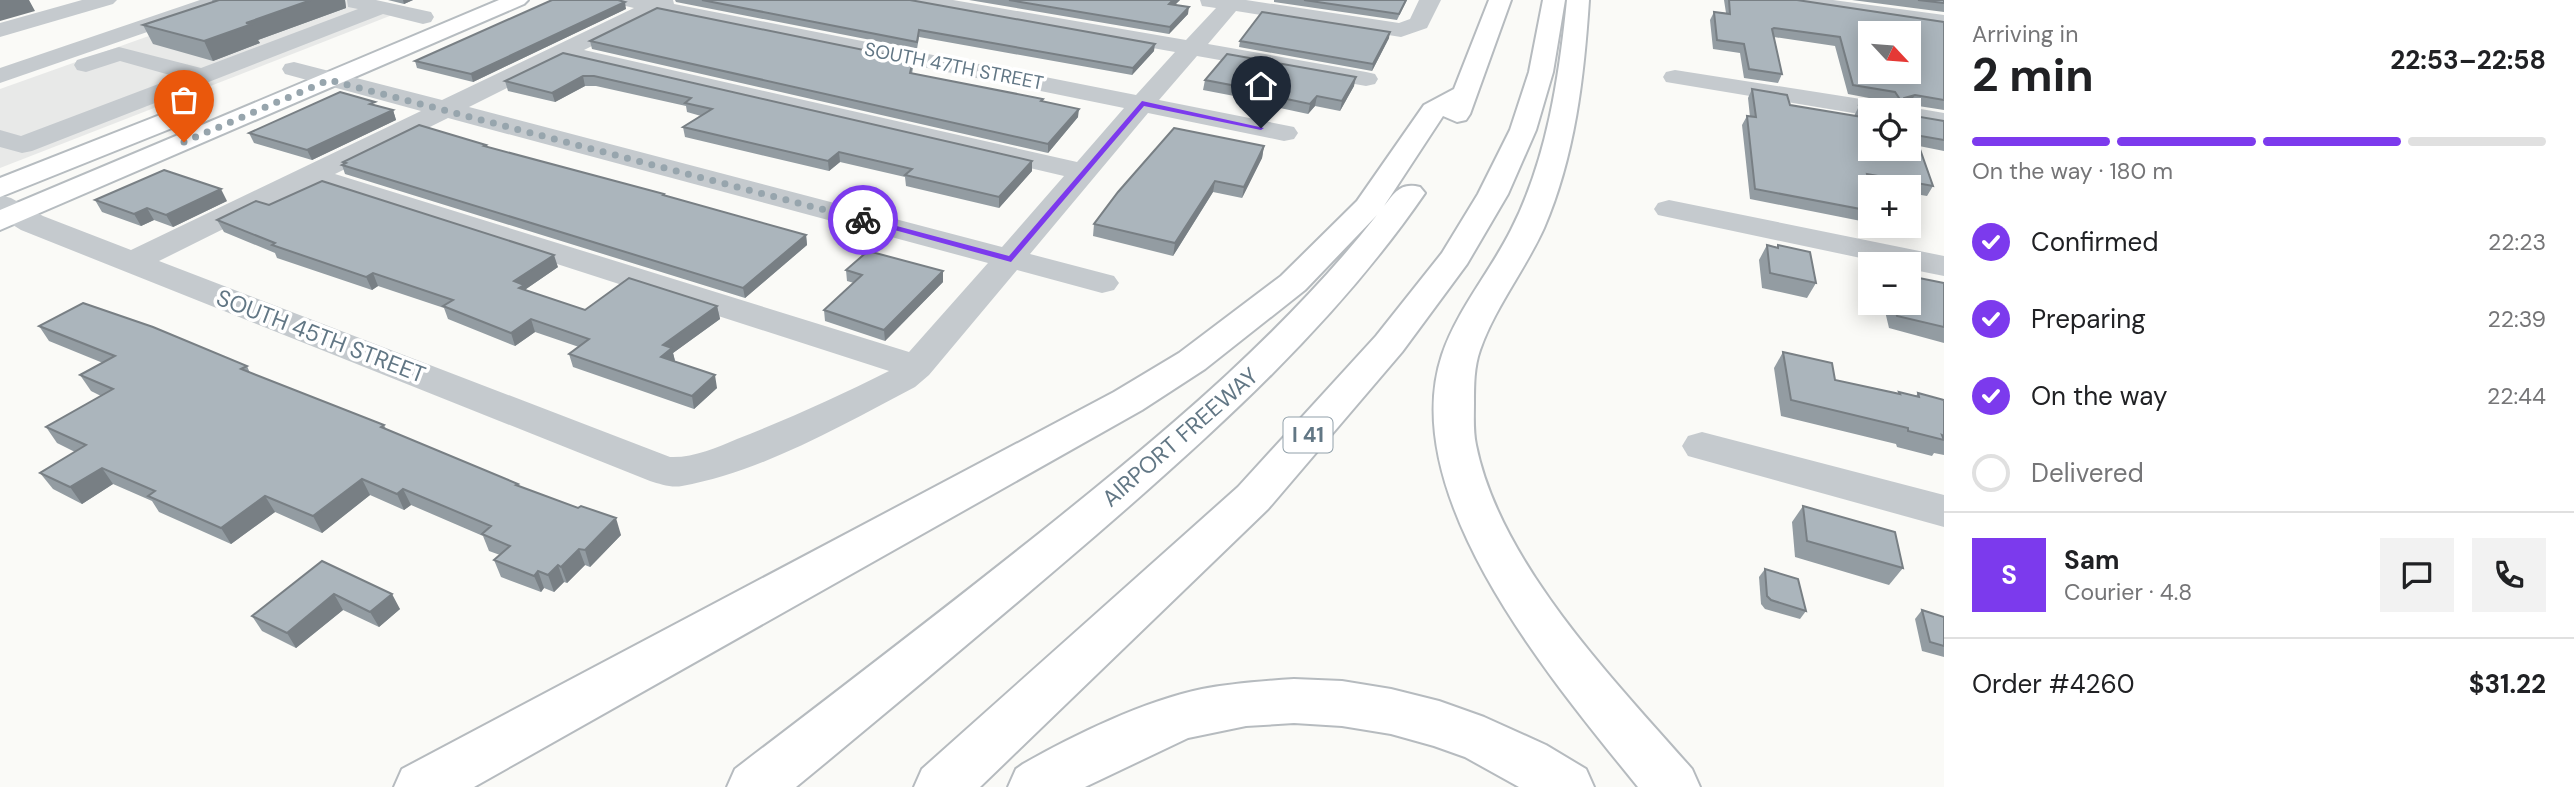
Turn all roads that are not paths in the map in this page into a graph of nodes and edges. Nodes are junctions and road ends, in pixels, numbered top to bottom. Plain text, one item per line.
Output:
1 (106, 0) edge
2 (161, 0) edge
3 (221, 0) edge
4 (345, 0) edge
5 (464, 0) edge
6 (517, 0) edge
7 (624, 0) edge
8 (916, 0) edge
9 (1430, 0) edge
10 (1500, 0) edge
11 (1554, 0) edge
12 (1578, 0) edge
13 (1787, 0) edge
14 (1224, 2) edge
15 (662, 3) edge
16 (378, 4) edge
17 (428, 15) junction
18 (1944, 22) edge
19 (0, 30) edge
20 (0, 46) edge
21 (1191, 49) junction
22 (562, 52) junction
23 (256, 55) junction
24 (288, 71) junction
25 (0, 76) edge
26 (202, 76) junction
27 (1675, 77) dead end
28 (1366, 79) dead end
29 (329, 80) junction
30 (1467, 92) junction
31 (0, 96) edge
32 (217, 100) dead end
33 (1142, 104) junction
34 (1858, 106) edge
35 (443, 110) junction
36 (1921, 117) edge
37 (1944, 121) edge
38 (1284, 133) dead end
39 (0, 138) edge
40 (1084, 172) junction
41 (310, 175) junction
42 (4, 207) edge
43 (1669, 209) dead end
44 (1011, 259) junction
45 (132, 262) junction
46 (1944, 265) edge
47 (1102, 283) dead end
48 (916, 367) junction
49 (1702, 446) dead end
50 (1944, 511) edge
51 (422, 787) edge
52 (755, 787) edge
53 (942, 787) edge
54 (1036, 787) edge
55 (1566, 787) edge
56 (1672, 787) edge

1 - 19 street
2 - 20 street
3 - 25 street
4 - 16 street
5 - 17 main road
6 - 29 main road
7 - 15 street, SOUTH 47TH STREET
8 - 21 street
9 - 14 street
10 - 30 main road, AIRPORT FREEWAY
11 - 53 main road, I 41
12 - 56 main road
13 - 18 street
14 - 21 street, SOUTH 45TH STREET
15 - 22 street
15 - 33 street, SOUTH 47TH STREET
16 - 17 street
16 - 23 street
17 - 24 main road
21 - 28 street
21 - 33 street, SOUTH 45TH STREET
22 - 35 street
22 - 40 street
23 - 24 street
23 - 26 street
24 - 29 street
26 - 31 street
26 - 39 street
27 - 34 street
29 - 35 street
29 - 42 main road
30 - 51 main road
30 - 52 main road, AIRPORT FREEWAY
32 - 42 main road
33 - 38 street, SOUTH 47TH STREET
33 - 40 street, SOUTH 45TH STREET
35 - 41 street
35 - 44 street
36 - 37 street
40 - 44 street, SOUTH 45TH STREET
41 - 45 street
41 - 48 street
42 - 45 street, SOUTH 45TH STREET
43 - 46 street
44 - 47 street
44 - 48 street, SOUTH 45TH STREET
45 - 48 street, SOUTH 45TH STREET
49 - 50 street
54 - 55 main road

